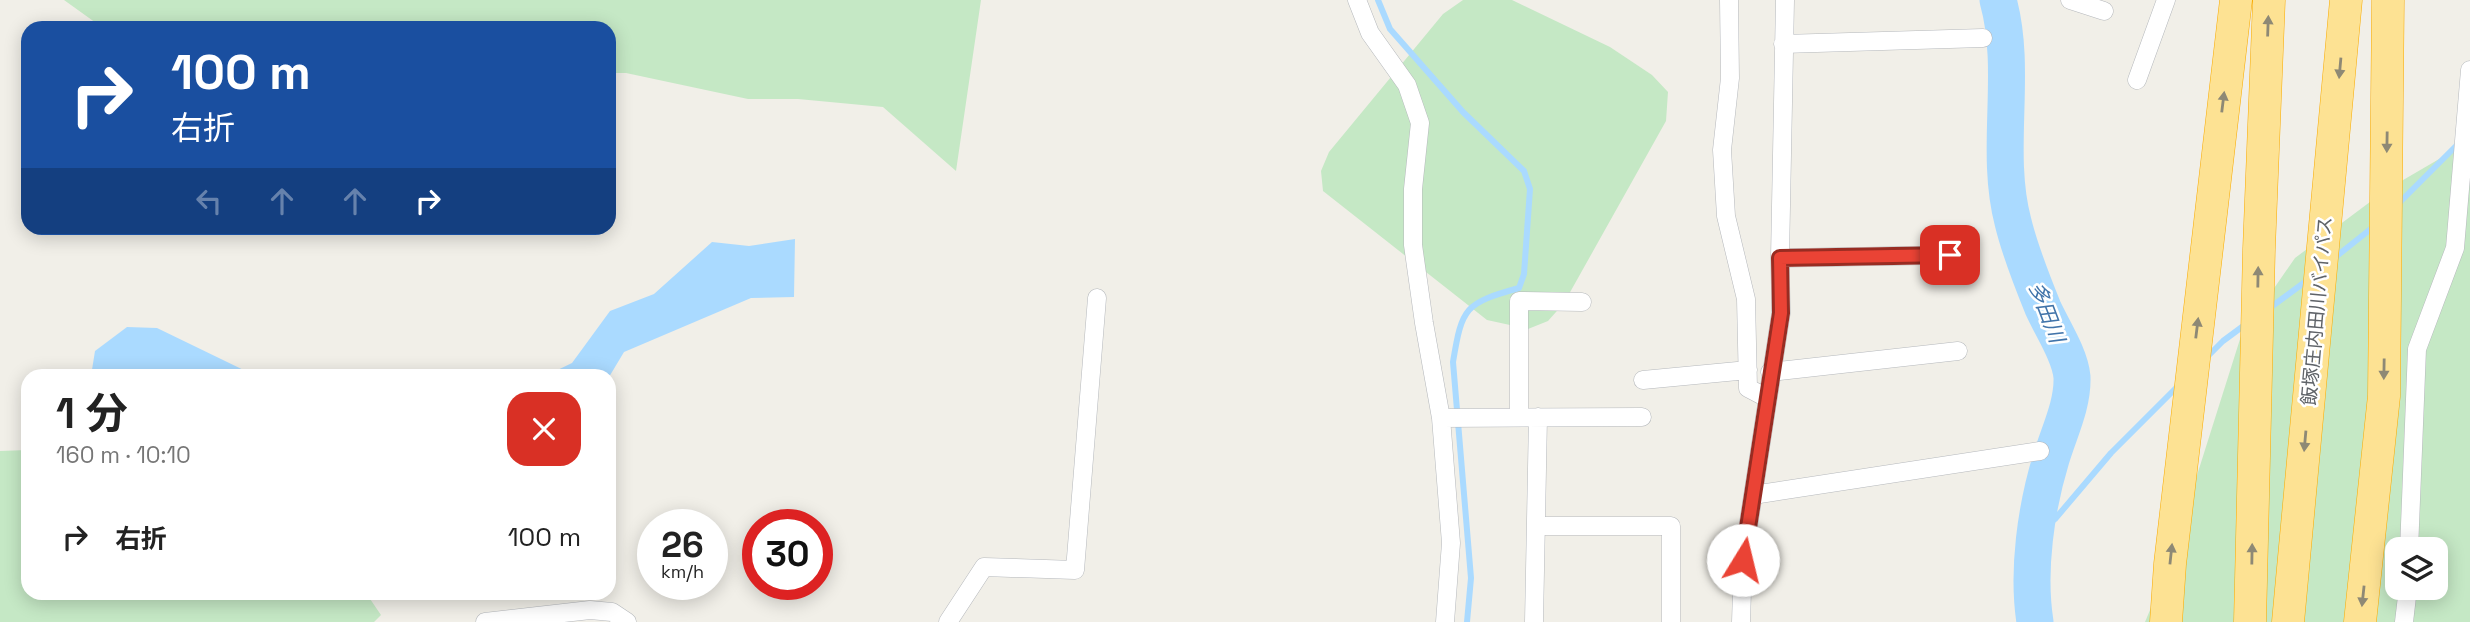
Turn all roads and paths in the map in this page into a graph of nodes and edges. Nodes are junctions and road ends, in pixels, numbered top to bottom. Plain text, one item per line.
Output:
1 (1357, 0) edge
2 (1729, 0) edge
3 (1786, 0) edge
4 (2070, 0) edge
5 (2166, 0) edge
6 (2236, 0) edge
7 (2269, 0) edge
8 (2346, 0) edge
9 (2388, 0) edge
10 (2104, 11) dead end
11 (1983, 38) dead end
12 (1783, 44) junction
13 (2470, 70) edge
14 (2137, 80) dead end
15 (1950, 255) dead end
16 (1780, 258) junction
17 (1097, 298) dead end
18 (1582, 302) dead end
19 (1958, 351) dead end
20 (1748, 370) junction
21 (1770, 372) junction
22 (1643, 380) dead end
23 (1768, 398) junction
24 (1519, 417) junction
25 (1538, 417) junction
26 (1642, 417) dead end
27 (1441, 418) junction
28 (2040, 451) dead end
29 (1753, 495) junction
30 (1536, 526) junction
31 (2410, 537) edge
32 (2407, 600) edge
33 (485, 622) edge
34 (627, 622) edge
35 (948, 622) edge
36 (1445, 622) edge
37 (1534, 622) edge
38 (1671, 622) edge
39 (1741, 622) edge
40 (2166, 622) edge
41 (2250, 622) edge
42 (2288, 622) edge
43 (2360, 622) edge
44 (2404, 622) edge

1 - 27 street
2 - 20 street
3 - 12 street
4 - 10 street
5 - 14 street
40 -> 6 highway
41 -> 7 highway
8 -> 42 highway, 飯塚庄内田川バイパス
9 -> 43 highway
11 - 12 street
12 - 16 street
13 - 31 street
15 - 16 street
16 - 21 street
17 - 35 street
18 - 24 street
19 - 21 street
20 - 22 street
20 - 23 street
21 - 23 street
23 - 29 street
24 - 25 street
24 - 27 street
25 - 26 street
25 - 30 street
27 - 36 street
28 - 29 street
29 - 39 street
30 - 37 street
30 - 38 street
32 - 44 street
33 - 34 street

